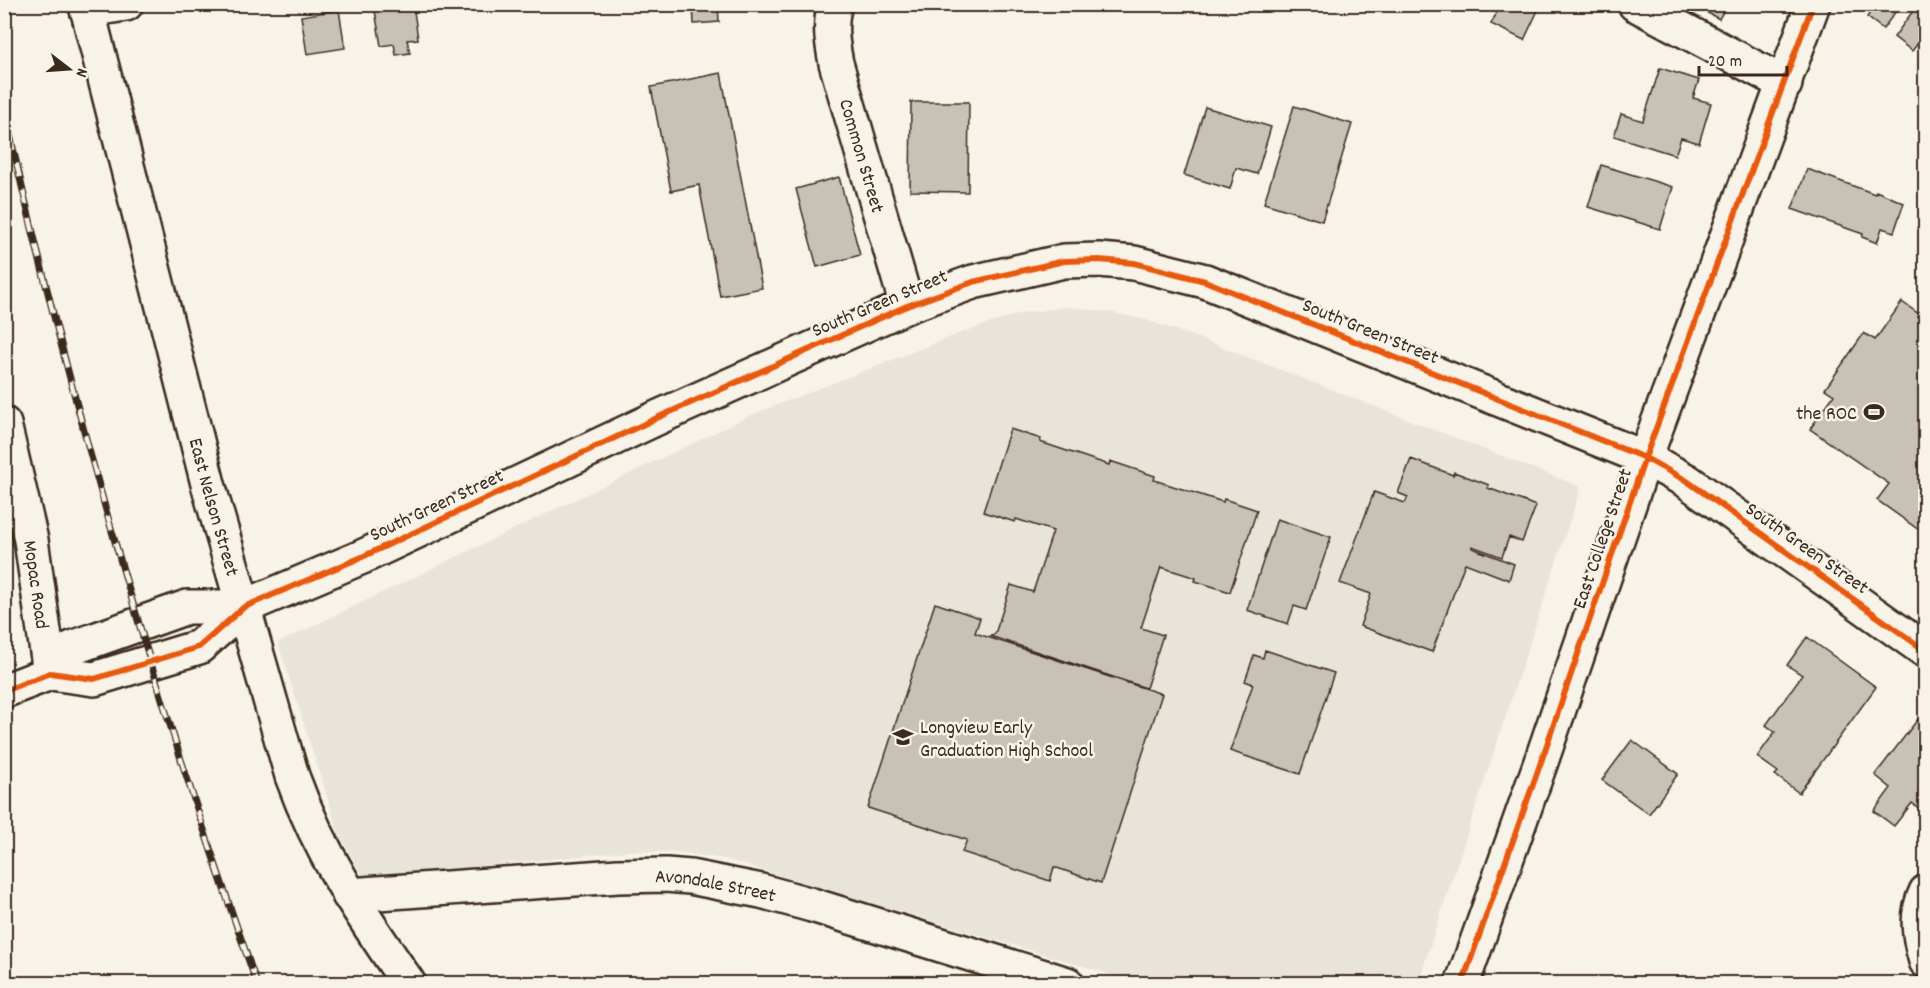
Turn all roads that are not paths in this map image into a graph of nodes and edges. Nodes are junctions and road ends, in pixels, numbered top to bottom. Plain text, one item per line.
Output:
1 (126, 4) edge
2 (835, 4) edge
3 (1635, 4) edge
4 (1813, 4) edge
5 (86, 7) edge
6 (1785, 84) junction
7 (908, 306) junction
8 (4, 424) edge
9 (1645, 458) junction
10 (244, 607) junction
11 (1926, 651) edge
12 (50, 674) junction
13 (4, 691) edge
14 (1926, 892) edge
15 (349, 895) junction
16 (1926, 961) edge
17 (1926, 979) edge
18 (409, 984) edge
19 (1067, 984) edge
20 (1462, 984) edge
21 (1923, 984) edge

1 - 5 street
2 - 7 street, Common Street
3 - 6 street
4 - 6 street, East College Street
5 - 10 street, East Nelson Street
6 - 9 street, East College Street
7 - 9 street, South Green Street
7 - 10 street, South Green Street
8 - 12 street, Mopac Road
9 - 11 street, South Green Street
9 - 20 street, East College Street
10 - 12 street, South Green Street
10 - 15 street, East Nelson Street
12 - 13 street, South Green Street
14 - 16 street
15 - 18 street, East Nelson Street
15 - 19 street, Avondale Street
17 - 21 street

